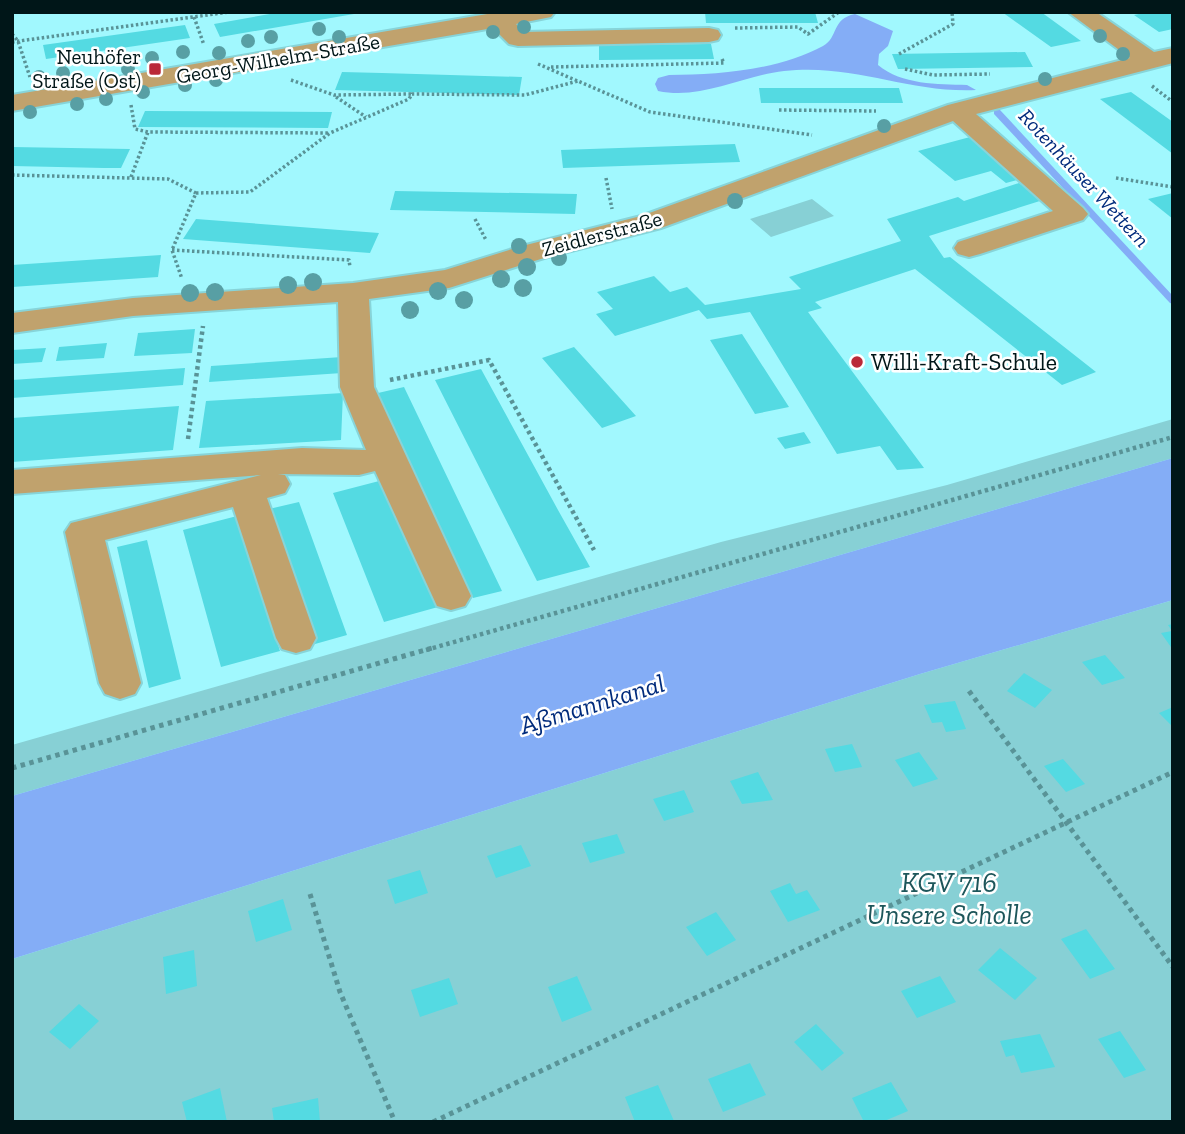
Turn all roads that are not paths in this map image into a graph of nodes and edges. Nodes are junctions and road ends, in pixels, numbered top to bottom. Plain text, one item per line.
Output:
1 (411, 12) edge
2 (543, 12) edge
3 (1080, 12) edge
4 (499, 20) junction
5 (720, 32) road end
6 (426, 33) junction
7 (1161, 58) edge
8 (12, 103) edge
9 (957, 111) junction
10 (970, 248) dead end
11 (354, 292) junction
12 (12, 323) edge
13 (373, 460) junction
14 (12, 482) edge
15 (246, 491) junction
16 (451, 596) dead end
17 (296, 638) dead end
18 (120, 683) dead end

1 - 6 street
2 - 4 street, Georg-Wilhelm-Straße
3 - 7 street
4 - 5 street
4 - 6 street, Georg-Wilhelm-Straße
6 - 8 street, Georg-Wilhelm-Straße
7 - 9 street, Zeidlerstraße
9 - 10 street
9 - 11 street, Zeidlerstraße
11 - 12 street, Zeidlerstraße
11 - 13 street
13 - 14 street
13 - 15 street
13 - 16 street
15 - 17 street
15 - 18 street

